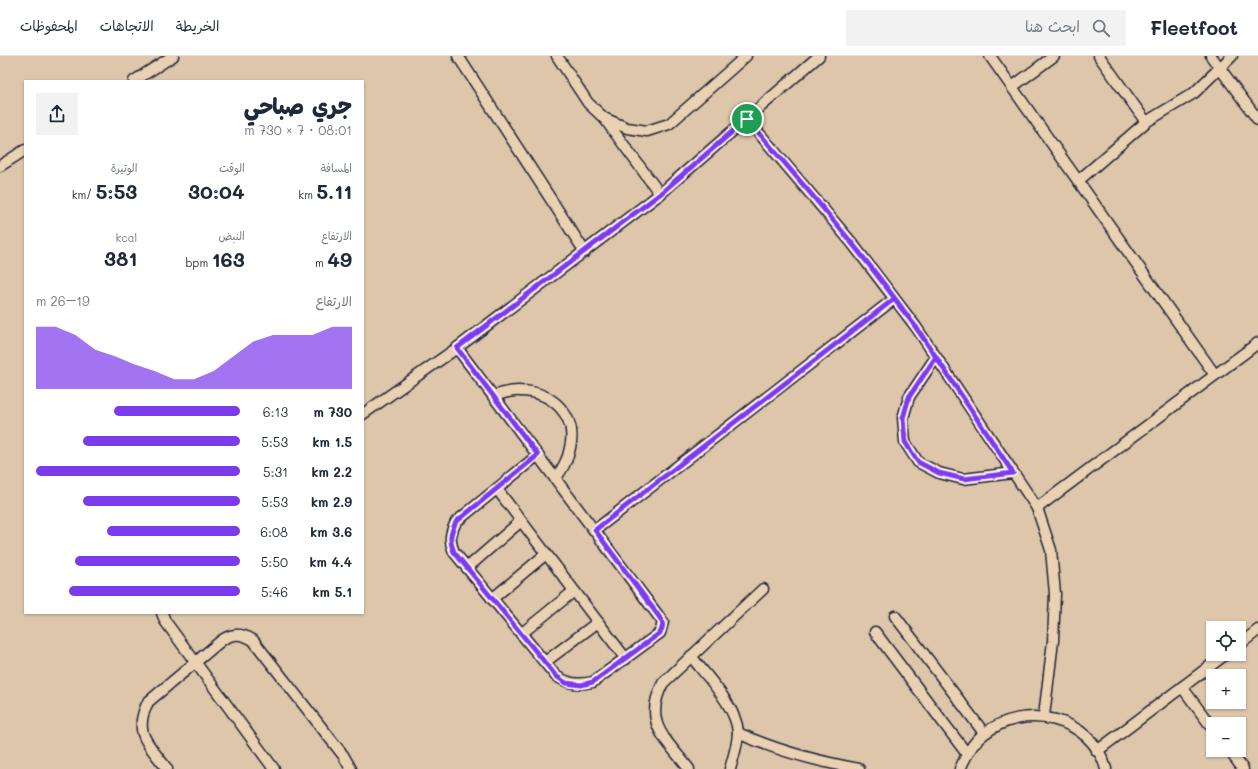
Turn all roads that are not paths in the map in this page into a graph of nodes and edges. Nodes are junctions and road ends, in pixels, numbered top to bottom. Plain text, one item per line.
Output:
1 (173, 56) edge
2 (458, 56) edge
3 (557, 56) edge
4 (819, 56) edge
5 (990, 56) edge
6 (1054, 56) edge
7 (1099, 56) edge
8 (1211, 56) edge
9 (1232, 56) edge
10 (739, 58) edge
11 (1220, 69) junction
12 (136, 80) edge
13 (1012, 87) junction
14 (604, 118) junction
15 (747, 119) junction
16 (1258, 120) edge
17 (1146, 122) junction
18 (24, 151) edge
19 (0, 166) edge
20 (1078, 181) junction
21 (660, 194) junction
22 (585, 252) junction
23 (894, 299) junction
24 (1258, 343) edge
25 (457, 348) junction
26 (936, 357) junction
27 (1215, 375) junction
28 (493, 396) junction
29 (364, 413) edge
30 (538, 455) junction
31 (1013, 473) junction
32 (556, 478) junction
33 (497, 489) junction
34 (1037, 508) junction
35 (521, 521) junction
36 (595, 530) junction
37 (546, 554) junction
38 (467, 568) junction
39 (763, 589) dead end
40 (574, 591) junction
41 (492, 599) junction
42 (162, 614) edge
43 (895, 616) dead end
44 (598, 622) junction
45 (1258, 630) edge
46 (875, 632) dead end
47 (521, 634) junction
48 (1246, 639) edge
49 (691, 656) junction
50 (626, 659) junction
51 (1217, 661) edge
52 (195, 662) junction
53 (545, 662) junction
54 (1182, 687) junction
55 (1044, 716) junction
56 (1206, 720) edge
57 (738, 733) junction
58 (984, 733) junction
59 (1097, 751) junction
60 (967, 754) junction
61 (1234, 757) edge
62 (167, 769) edge
63 (274, 769) edge
64 (351, 769) edge
65 (689, 769) edge
66 (730, 769) edge
67 (859, 769) edge
68 (960, 769) edge
69 (1106, 769) edge
70 (1243, 769) edge

1 - 12 lane
2 - 22 lane
3 - 14 lane
4 - 15 lane
5 - 13 lane
6 - 13 lane
7 - 17 lane
8 - 11 lane
9 - 11 lane
10 - 14 lane
11 - 16 lane
11 - 17 lane
13 - 20 lane
14 - 21 lane
15 - 21 lane
15 - 23 lane
17 - 20 lane
18 - 19 lane
20 - 27 lane
21 - 22 lane
22 - 25 lane
23 - 26 lane
23 - 36 lane
24 - 27 lane
25 - 28 lane
25 - 29 lane
26 - 31 lane
26 - 31 lane
27 - 34 lane
28 - 30 lane
28 - 32 lane
30 - 32 lane
30 - 33 lane
31 - 34 lane
32 - 36 lane
33 - 35 lane
33 - 38 lane
34 - 55 lane
35 - 37 lane
35 - 38 lane
36 - 50 lane
37 - 40 lane
37 - 41 lane
38 - 41 lane
39 - 49 lane
40 - 44 lane
40 - 47 lane
41 - 47 lane
42 - 52 lane
43 - 58 lane
44 - 50 lane
44 - 53 lane
45 - 48 lane
46 - 60 lane
47 - 53 lane
49 - 57 lane
49 - 65 lane
50 - 53 lane
51 - 54 lane
52 - 62 lane
52 - 63 lane
52 - 64 lane
54 - 56 lane
54 - 59 lane
55 - 58 lane
55 - 59 lane
57 - 66 lane
57 - 67 lane
58 - 60 lane
59 - 69 lane
60 - 68 lane
61 - 70 lane

